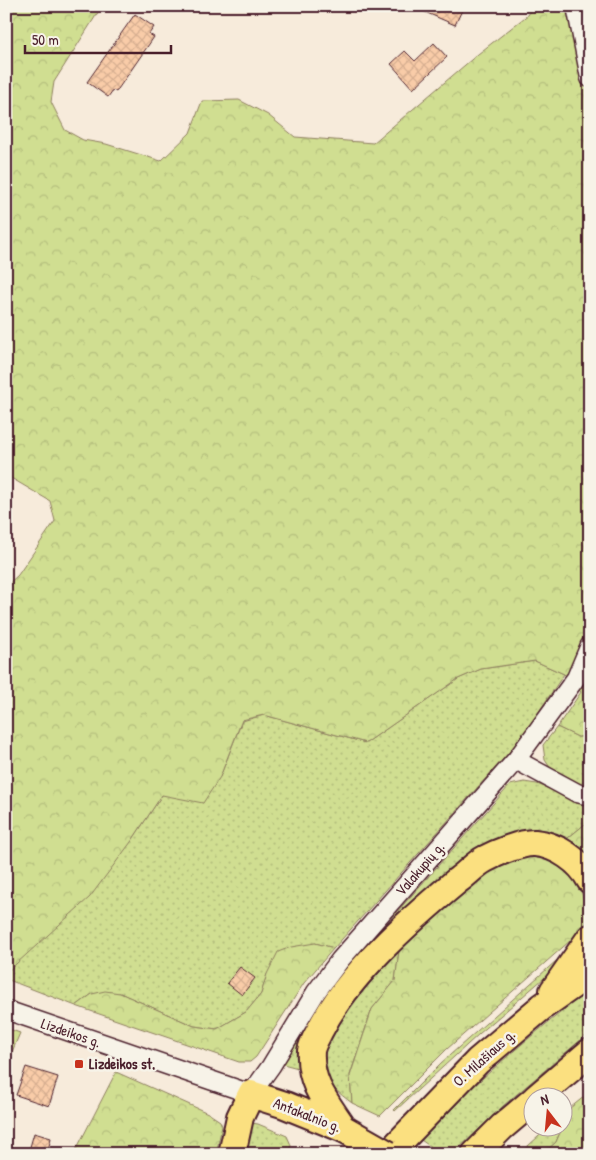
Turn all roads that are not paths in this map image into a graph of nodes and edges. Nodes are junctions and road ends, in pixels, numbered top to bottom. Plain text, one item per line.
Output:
1 (576, 6) edge
2 (590, 78) edge
3 (590, 645) edge
4 (516, 760) junction
5 (590, 796) edge
6 (590, 880) edge
7 (377, 918) junction
8 (590, 938) edge
9 (590, 973) edge
10 (344, 991) junction
11 (543, 1006) junction
12 (6, 1010) edge
13 (590, 1052) edge
14 (548, 1088) edge
15 (250, 1094) junction
16 (524, 1108) edge
17 (344, 1129) junction
18 (232, 1154) edge
19 (388, 1154) edge
20 (475, 1154) edge

1 - 2 street
3 - 4 street, Valakupių g.
4 - 5 street
4 - 7 street, Valakupių g.
6 - 10 main road
7 - 10 street
7 - 15 street, Valakupių g.
8 - 11 main road
9 - 11 main road, O. Milašiaus g.
10 - 17 main road
11 - 19 main road, O. Milašiaus g.
12 - 15 street, Lizdeikos g.
13 - 14 main road
15 - 17 main road, Antakalnio g.
15 - 18 main road
16 - 20 main road
17 - 19 main road, Antakalnio g., bridge

